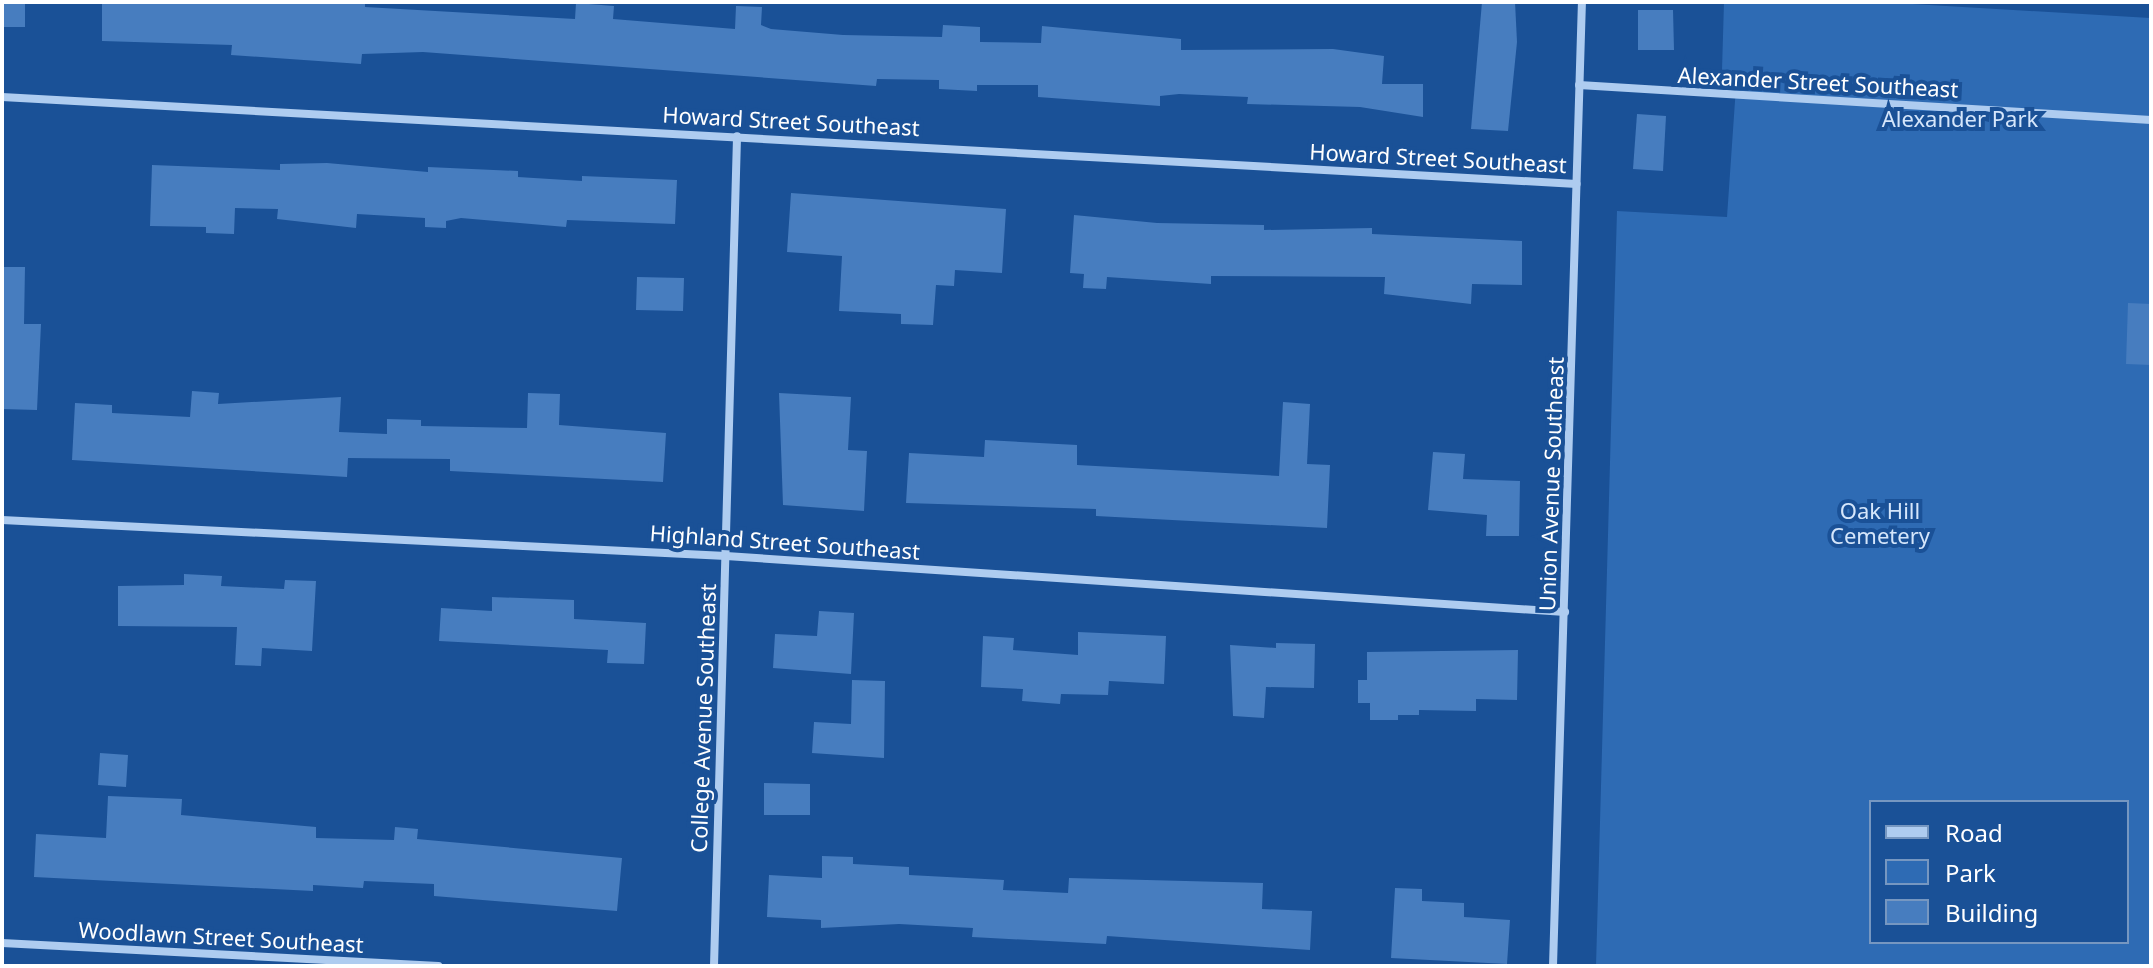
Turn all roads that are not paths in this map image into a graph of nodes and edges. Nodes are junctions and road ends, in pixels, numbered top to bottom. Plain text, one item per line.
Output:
1 (1582, 2) edge
2 (1579, 85) junction
3 (2, 97) edge
4 (2151, 120) edge
5 (737, 136) junction
6 (1577, 184) junction
7 (2, 520) edge
8 (726, 556) junction
9 (1565, 612) junction
10 (2, 943) edge
11 (438, 966) edge
12 (714, 966) edge
13 (1553, 966) edge

1 - 2 street, Union Avenue Southeast
2 - 4 street, Alexander Street Southeast
2 - 6 street, Union Avenue Southeast
3 - 5 street, Howard Street Southeast
5 - 6 street, Howard Street Southeast
5 - 8 street, College Avenue Southeast
6 - 9 street, Union Avenue Southeast
7 - 8 street, Highland Street Southeast
8 - 9 street, Highland Street Southeast
8 - 12 street, College Avenue Southeast
9 - 13 street, Union Avenue Southeast
10 - 11 street, Woodlawn Street Southeast

